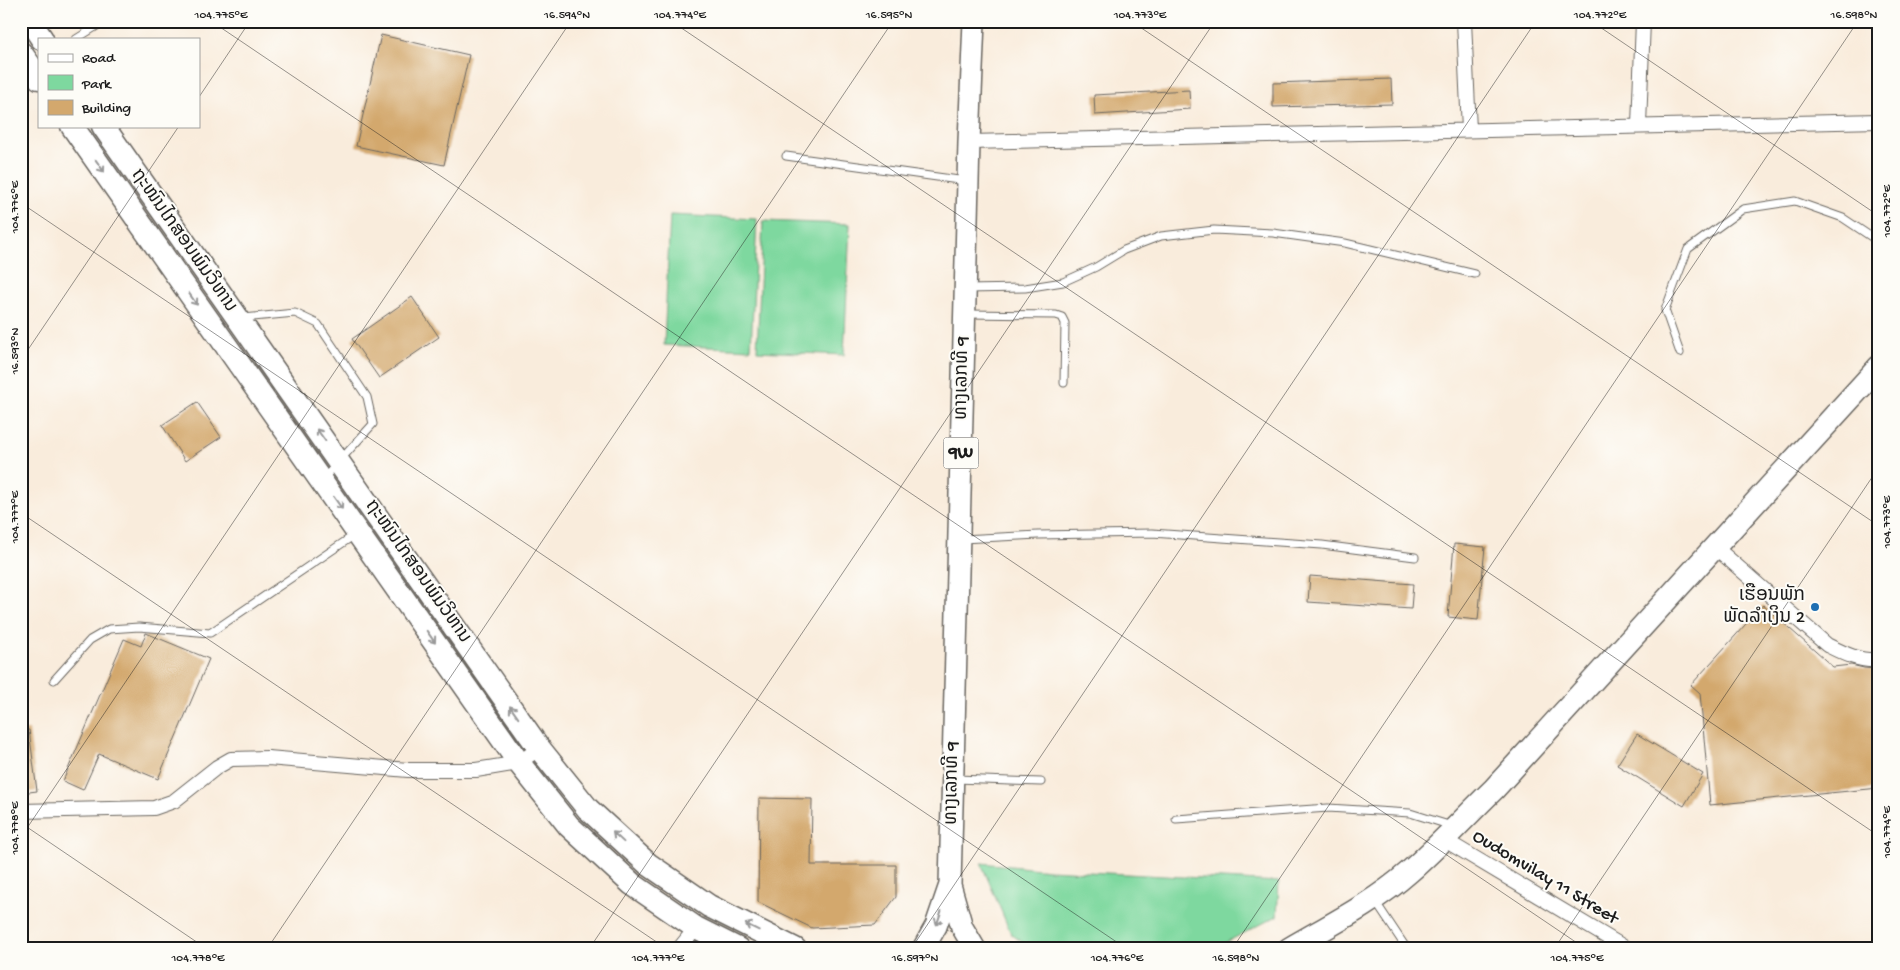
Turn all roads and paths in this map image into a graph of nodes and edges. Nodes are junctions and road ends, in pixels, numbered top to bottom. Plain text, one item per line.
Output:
1 (30, 21) edge
2 (104, 21) edge
3 (974, 21) edge
4 (1464, 21) edge
5 (1643, 21) edge
6 (41, 38) edge
7 (78, 38) edge
8 (21, 53) edge
9 (38, 77) edge
10 (1879, 120) edge
11 (1639, 126) junction
12 (73, 128) edge
13 (104, 128) edge
14 (1469, 130) junction
15 (969, 142) junction
16 (786, 156) dead end
17 (968, 181) junction
18 (1879, 242) edge
19 (1475, 274) dead end
20 (965, 289) junction
21 (965, 314) junction
22 (238, 319) junction
23 (1680, 353) dead end
24 (1879, 367) edge
25 (1064, 383) dead end
26 (340, 462) junction
27 (322, 480) junction
28 (358, 532) junction
29 (959, 540) junction
30 (1715, 547) junction
31 (1415, 557) dead end
32 (1879, 660) edge
33 (54, 680) dead end
34 (539, 748) junction
35 (519, 763) junction
36 (953, 779) junction
37 (1042, 782) dead end
38 (21, 810) edge
39 (1176, 819) dead end
40 (1449, 833) junction
41 (950, 885) junction
42 (1374, 899) junction
43 (696, 928) junction
44 (679, 949) edge
45 (738, 949) edge
46 (795, 949) edge
47 (923, 949) edge
48 (974, 949) edge
49 (1290, 949) edge
50 (1407, 949) edge
51 (1627, 949) edge

1 - 6 highway
2 - 7 lane
3 - 15 main road, ທາງເລກທີ 9 / 9W
4 - 14 street
5 - 11 street
8 - 9 highway
10 - 11 street
11 - 14 street
12 -> 27 highway, ຖະໜົນໄກສອນພົມວິຫານ
13 - 22 highway, ຖະໜົນໄກສອນພົມວິຫານ
14 - 15 street
15 - 17 main road, ທາງເລກທີ 9 / 9W
16 - 17 lane
17 - 20 main road, ທາງເລກທີ 9 / 9W
18 - 23 lane
19 - 20 lane
20 - 21 main road, ທາງເລກທີ 9 / 9W
21 - 25 lane
21 - 29 main road, ທາງເລກທີ 9 / 9W
26 -> 22 highway, ຖະໜົນໄກສອນພົມວິຫານ
22 - 26 lane
24 - 30 highway
26 - 27 lane
34 -> 26 highway, ຖະໜົນໄກສອນພົມວິຫານ
27 -> 28 highway, ຖະໜົນໄກສອນພົມວິຫານ
28 - 33 lane
28 -> 35 highway, ຖະໜົນໄກສອນພົມວິຫານ
29 - 31 lane
29 - 36 main road, ທາງເລກທີ 9 / 9W
30 - 32 street
30 - 40 highway
34 - 35 street
46 -> 34 highway, ຖະໜົນໄກສອນພົມວິຫານ
35 - 38 street
35 - 43 highway, ຖະໜົນໄກສອນພົມວິຫານ
36 - 37 lane
36 - 41 main road, ທາງເລກທີ 9 / 9W
39 - 40 lane
40 - 42 highway
40 - 51 street, Oudomvilay 11 Street
41 -> 47 main road, ທາງເລກທີ 9
41 - 48 main road, ທາງເລກທີ 9
42 - 49 highway
42 - 50 lane
43 - 44 street
43 - 45 highway, ຖະໜົນໄກສອນພົມວິຫານ

